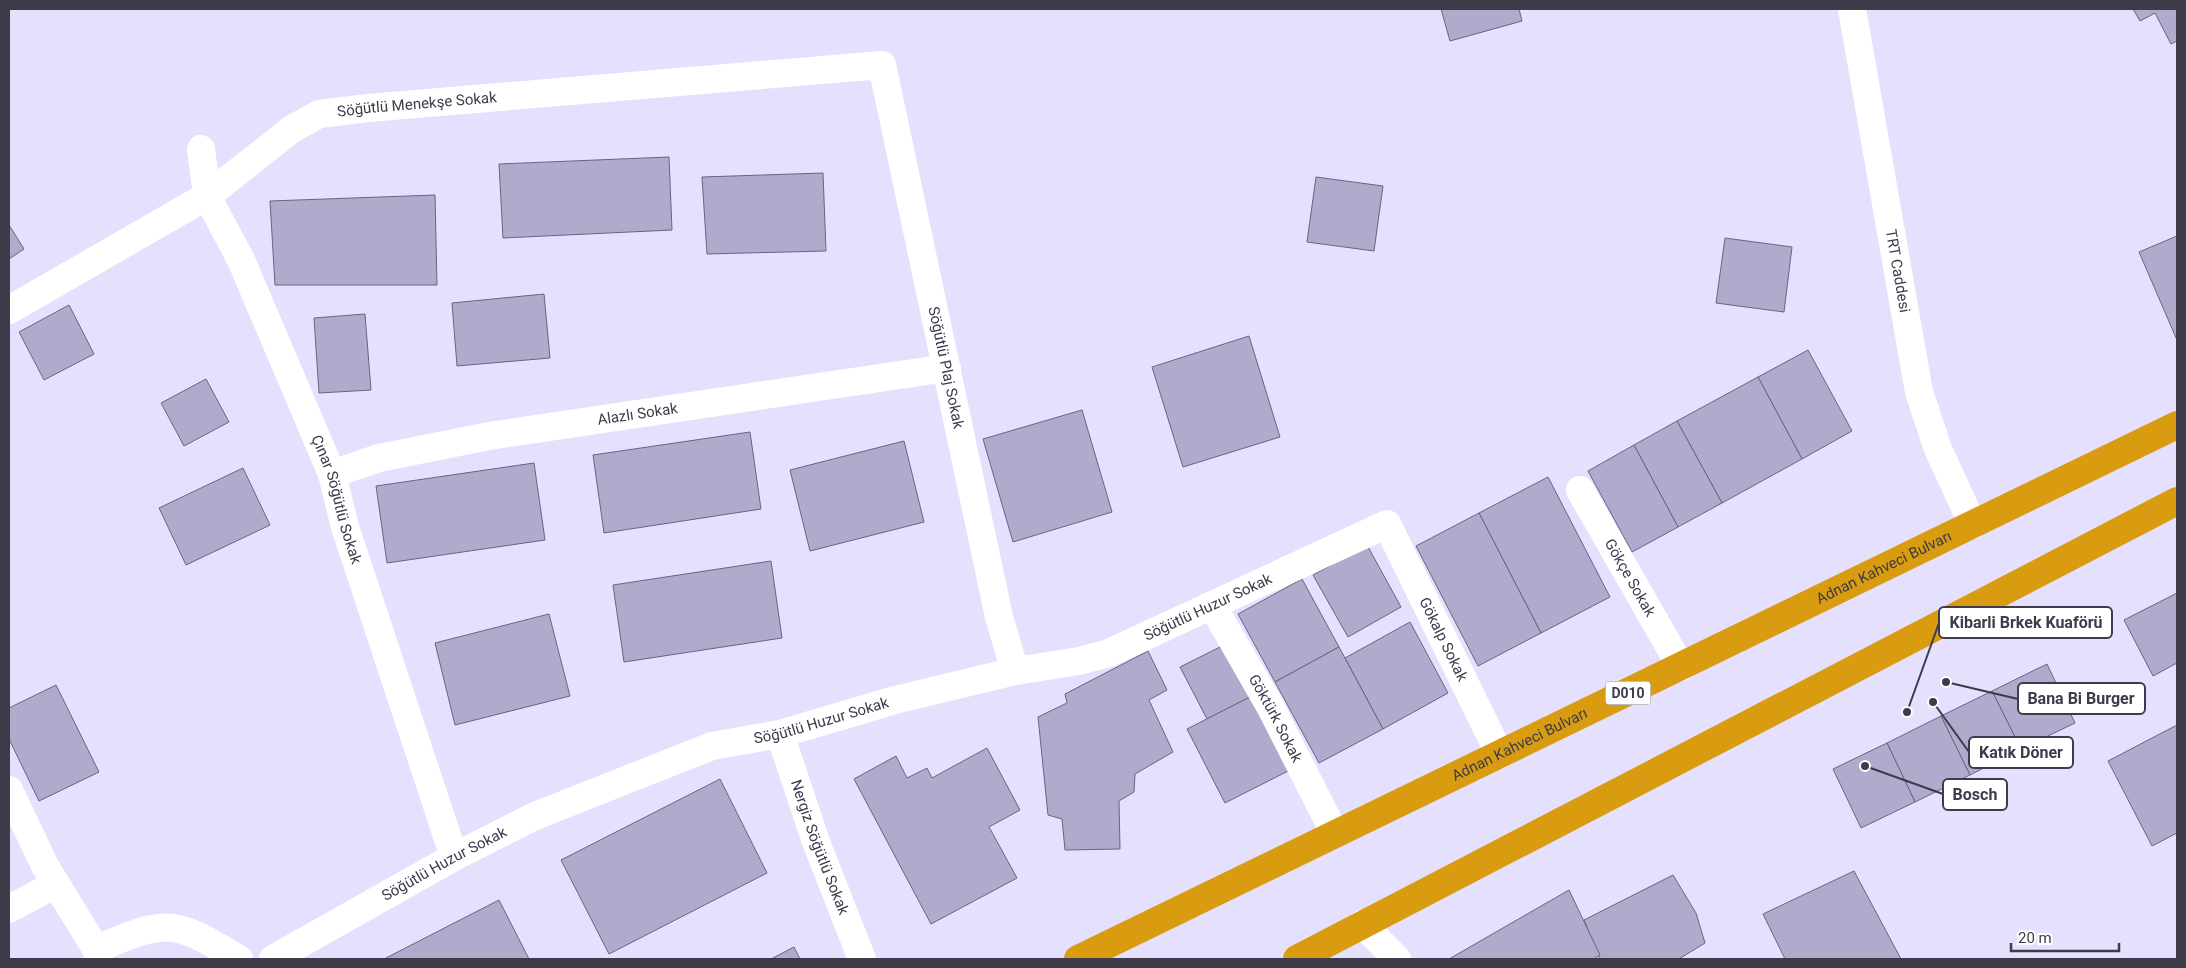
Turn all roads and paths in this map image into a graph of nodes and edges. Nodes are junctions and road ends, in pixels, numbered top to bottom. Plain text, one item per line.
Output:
1 (1852, 9) edge
2 (882, 65) joint
3 (201, 149) dead end
4 (207, 196) junction
5 (9, 310) edge
6 (947, 368) junction
7 (2177, 425) edge
8 (332, 474) junction
9 (1580, 490) dead end
10 (2177, 500) edge
11 (1387, 524) joint
12 (1972, 526) junction
13 (1212, 605) junction
14 (1681, 667) junction
15 (1015, 671) junction
16 (780, 734) junction
17 (1500, 755) junction
18 (9, 790) edge
19 (1335, 834) junction
20 (454, 857) junction
21 (56, 884) junction
22 (9, 909) edge
23 (1362, 924) junction
24 (98, 954) edge
25 (239, 959) edge
26 (272, 959) edge
27 (862, 959) edge
28 (1078, 959) edge
29 (1297, 959) edge
30 (1397, 959) edge

1 - 12 street, TRT Caddesi
2 - 4 street, Söğütlü Menekşe Sokak
2 - 6 street, Söğütlü Plaj Sokak
3 - 4 street, Çınar Söğütlü Sokak
4 - 5 street, Söğütlü Menekşe Sokak
4 - 8 street, Çınar Söğütlü Sokak
6 - 8 street, Alazlı Sokak
6 - 15 street, Söğütlü Plaj Sokak
7 - 12 highway, Adnan Kahveci Bulvarı / D010
8 - 20 street, Çınar Söğütlü Sokak
9 - 14 street, Gökçe Sokak
10 - 23 highway
11 - 13 street, Söğütlü Huzur Sokak
11 - 17 street, Gökalp Sokak
12 - 14 highway, Adnan Kahveci Bulvarı / D010
13 - 15 street, Söğütlü Huzur Sokak
13 - 19 street, Göktürk Sokak
14 - 17 highway, Adnan Kahveci Bulvarı / D010
15 - 16 street, Söğütlü Huzur Sokak
16 - 20 street, Söğütlü Huzur Sokak
16 - 27 street, Nergiz Söğütlü Sokak
17 - 19 highway, Adnan Kahveci Bulvarı / D010
18 - 21 street
19 - 28 highway, Adnan Kahveci Bulvarı / D010
20 - 26 street, Söğütlü Huzur Sokak
21 - 22 street
21 - 24 street
23 - 29 highway
23 - 30 street
24 - 25 street

